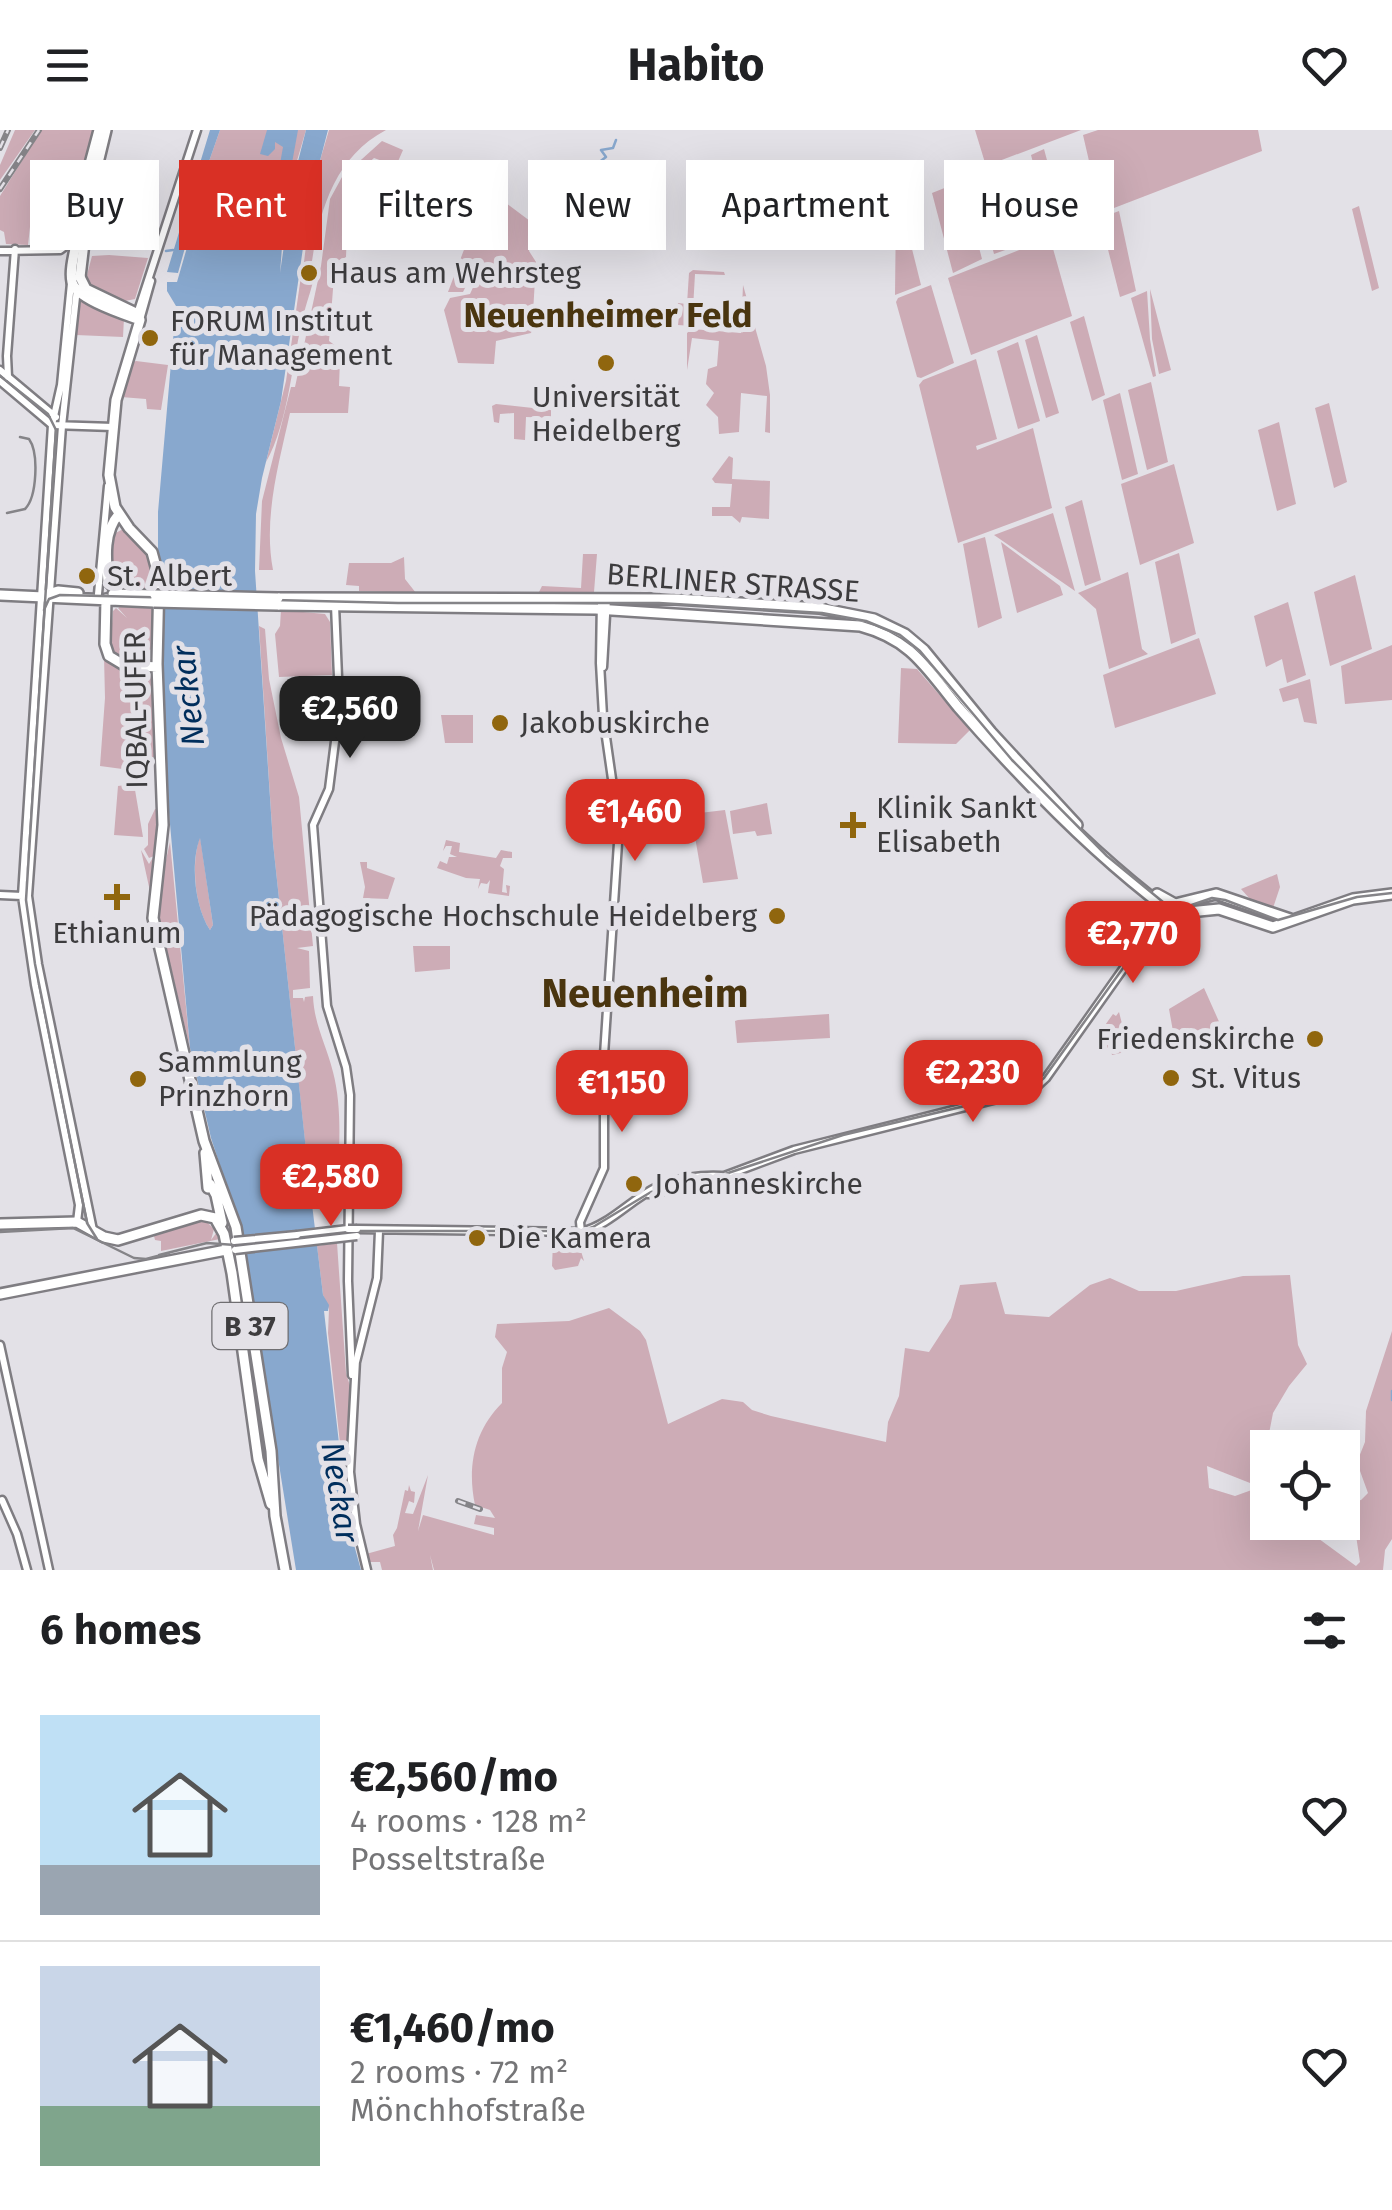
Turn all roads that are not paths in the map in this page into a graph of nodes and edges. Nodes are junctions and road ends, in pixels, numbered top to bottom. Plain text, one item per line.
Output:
1 (103, 130) edge
2 (197, 130) edge
3 (96, 160) edge
4 (15, 249) junction
5 (30, 249) edge
6 (78, 250) edge
7 (2, 251) edge
8 (156, 255) junction
9 (14, 260) junction
10 (77, 277) junction
11 (144, 291) junction
12 (81, 293) junction
13 (120, 309) junction
14 (136, 320) junction
15 (3, 359) edge
16 (0, 370) edge
17 (4, 380) edge
18 (60, 394) junction
19 (42, 404) junction
20 (57, 422) junction
21 (112, 428) junction
22 (110, 475) junction
23 (118, 514) junction
24 (129, 528) junction
25 (107, 543) junction
26 (51, 577) junction
27 (68, 592) junction
28 (0, 595) edge
29 (47, 595) junction
30 (104, 596) junction
31 (125, 597) junction
32 (278, 602) junction
33 (604, 604) junction
34 (336, 605) junction
35 (105, 637) junction
36 (157, 644) junction
37 (142, 665) junction
38 (157, 666) junction
39 (158, 680) junction
40 (322, 808) junction
41 (314, 832) junction
42 (24, 894) junction
43 (1392, 894) edge
44 (4, 895) edge
45 (1186, 903) junction
46 (1168, 911) junction
47 (1290, 919) junction
48 (1158, 922) junction
49 (204, 1140) junction
50 (215, 1183) junction
51 (217, 1200) junction
52 (212, 1216) junction
53 (77, 1222) junction
54 (0, 1224) edge
55 (91, 1228) junction
56 (222, 1230) junction
57 (377, 1231) junction
58 (581, 1232) junction
59 (227, 1251) junction
60 (0, 1294) edge
61 (0, 1345) edge
62 (356, 1360) junction
63 (352, 1375) junction
64 (354, 1387) junction
65 (268, 1432) junction
66 (258, 1439) junction
67 (267, 1470) junction
68 (271, 1491) junction
69 (2, 1500) edge
70 (27, 1570) edge
71 (49, 1570) edge
72 (285, 1570) edge
73 (367, 1570) edge

1 - 3 main road
1 - 10 main road
2 - 8 street
4 - 5 street
4 - 7 street
4 - 9 street
6 - 10 main road
7 - 9 street
8 - 11 street
8 - 14 street
9 - 15 street
10 - 12 main road
10 - 13 main road
10 - 18 street
11 - 13 street
11 - 14 street
12 - 13 main road
12 - 20 street
13 - 14 main road
13 - 14 main road
14 - 21 main road
15 - 17 street
16 - 17 street
17 - 19 street
17 - 20 street
18 - 19 street
18 - 20 street
19 - 20 street
20 - 21 street
20 - 26 street
20 - 29 street
21 - 22 main road
22 - 23 main road
22 - 30 street
23 - 24 main road, IQBAL-UFER
23 - 25 main road
24 - 25 main road
24 - 36 main road, IQBAL-UFER
25 - 31 main road
26 - 27 street
26 - 29 street
27 - 29 main road
27 - 30 main road
28 - 29 main road
29 - 30 main road
29 - 42 street
30 - 31 main road
30 - 35 main road
31 - 32 main road, bridge
31 - 35 main road
32 - 34 main road, BERLINER STRASSE
32 - 34 main road, BERLINER STRASSE
33 - 34 main road, BERLINER STRASSE
33 - 45 main road, BERLINER STRASSE
33 - 46 main road, BERLINER STRASSE
33 - 58 street
34 - 40 street
35 - 37 main road
36 - 37 main road
36 - 38 main road, IQBAL-UFER
37 - 38 main road
37 - 39 main road
38 - 39 main road, IQBAL-UFER
39 - 49 main road, IQBAL-UFER
40 - 41 street
40 - 41 street
41 - 63 street
42 - 44 street
42 - 53 street
42 - 55 street
43 - 47 main road
45 - 46 street
45 - 47 main road
46 - 47 main road
46 - 48 street
46 - 48 street
48 - 58 street
49 - 50 main road
49 - 51 main road
50 - 51 main road
50 - 65 main road, B 37
51 - 52 main road
51 - 56 main road
52 - 55 main road
52 - 56 main road
53 - 54 main road
53 - 55 main road
56 - 59 street
56 - 59 main road
57 - 58 street
57 - 59 street, bridge
57 - 62 street
59 - 60 main road
59 - 66 main road
61 - 71 street
62 - 63 street
62 - 64 street
63 - 64 street
64 - 73 street
65 - 67 main road, B 37
65 - 68 main road, B 37
66 - 67 main road
66 - 68 main road
67 - 68 main road
68 - 72 main road, B 37
69 - 70 street

